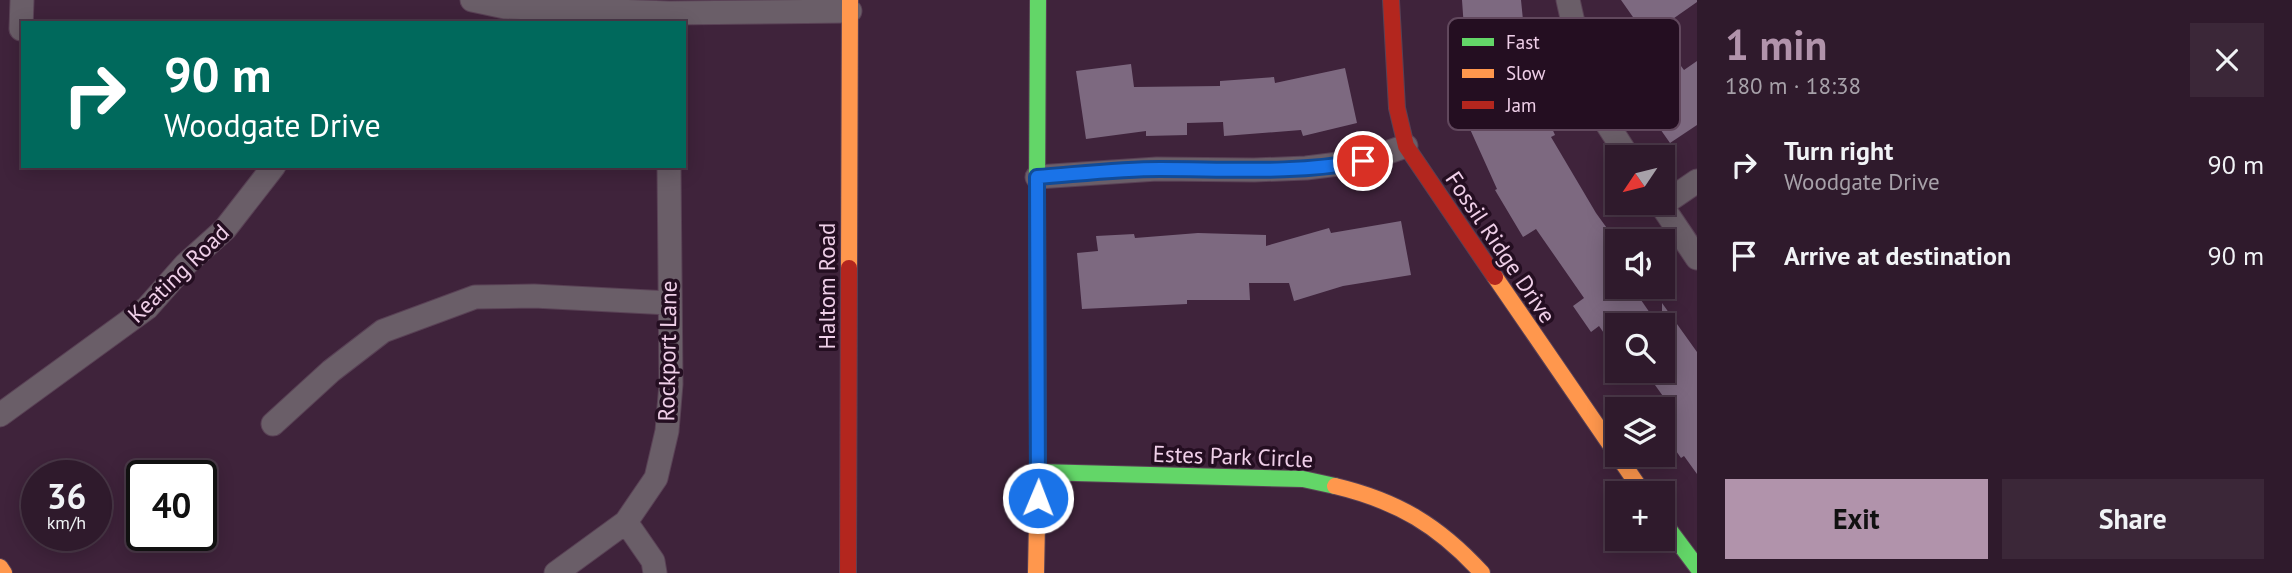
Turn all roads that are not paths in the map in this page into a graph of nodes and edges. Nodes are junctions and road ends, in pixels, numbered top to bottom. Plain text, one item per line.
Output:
1 (22, 0) edge
2 (472, 0) edge
3 (1038, 0) edge
4 (1391, 0) edge
5 (1568, 0) edge
6 (850, 6) edge
7 (669, 12) edge
8 (1572, 18) edge
9 (22, 21) edge
10 (1611, 130) edge
11 (1621, 145) edge
12 (1406, 146) junction
13 (272, 168) edge
14 (669, 168) edge
15 (1037, 177) junction
16 (1697, 181) edge
17 (1675, 195) edge
18 (1668, 215) edge
19 (1697, 258) edge
20 (668, 303) junction
21 (0, 415) edge
22 (273, 424) dead end
23 (1038, 472) junction
24 (1635, 481) edge
25 (626, 522) junction
26 (1675, 537) edge
27 (0, 567) edge
28 (1697, 567) edge
29 (4, 573) edge
30 (556, 573) edge
31 (656, 573) edge
32 (848, 573) edge
33 (1036, 573) edge
34 (1482, 573) edge

1 - 9 street
2 - 7 street
3 - 15 street
4 - 12 street, Fossil Ridge Drive
5 - 8 street
6 - 7 street
6 - 32 street, Haltom Road
10 - 11 street
12 - 15 street
12 - 24 street, Fossil Ridge Drive
13 - 21 street, Keating Road
14 - 20 street, Rockport Lane
15 - 23 street
16 - 17 street
18 - 19 street
20 - 22 street
20 - 25 street, Rockport Lane
23 - 33 street
23 - 34 street, Estes Park Circle
25 - 30 street, Rockport Lane
25 - 31 street
26 - 28 street
27 - 29 street

